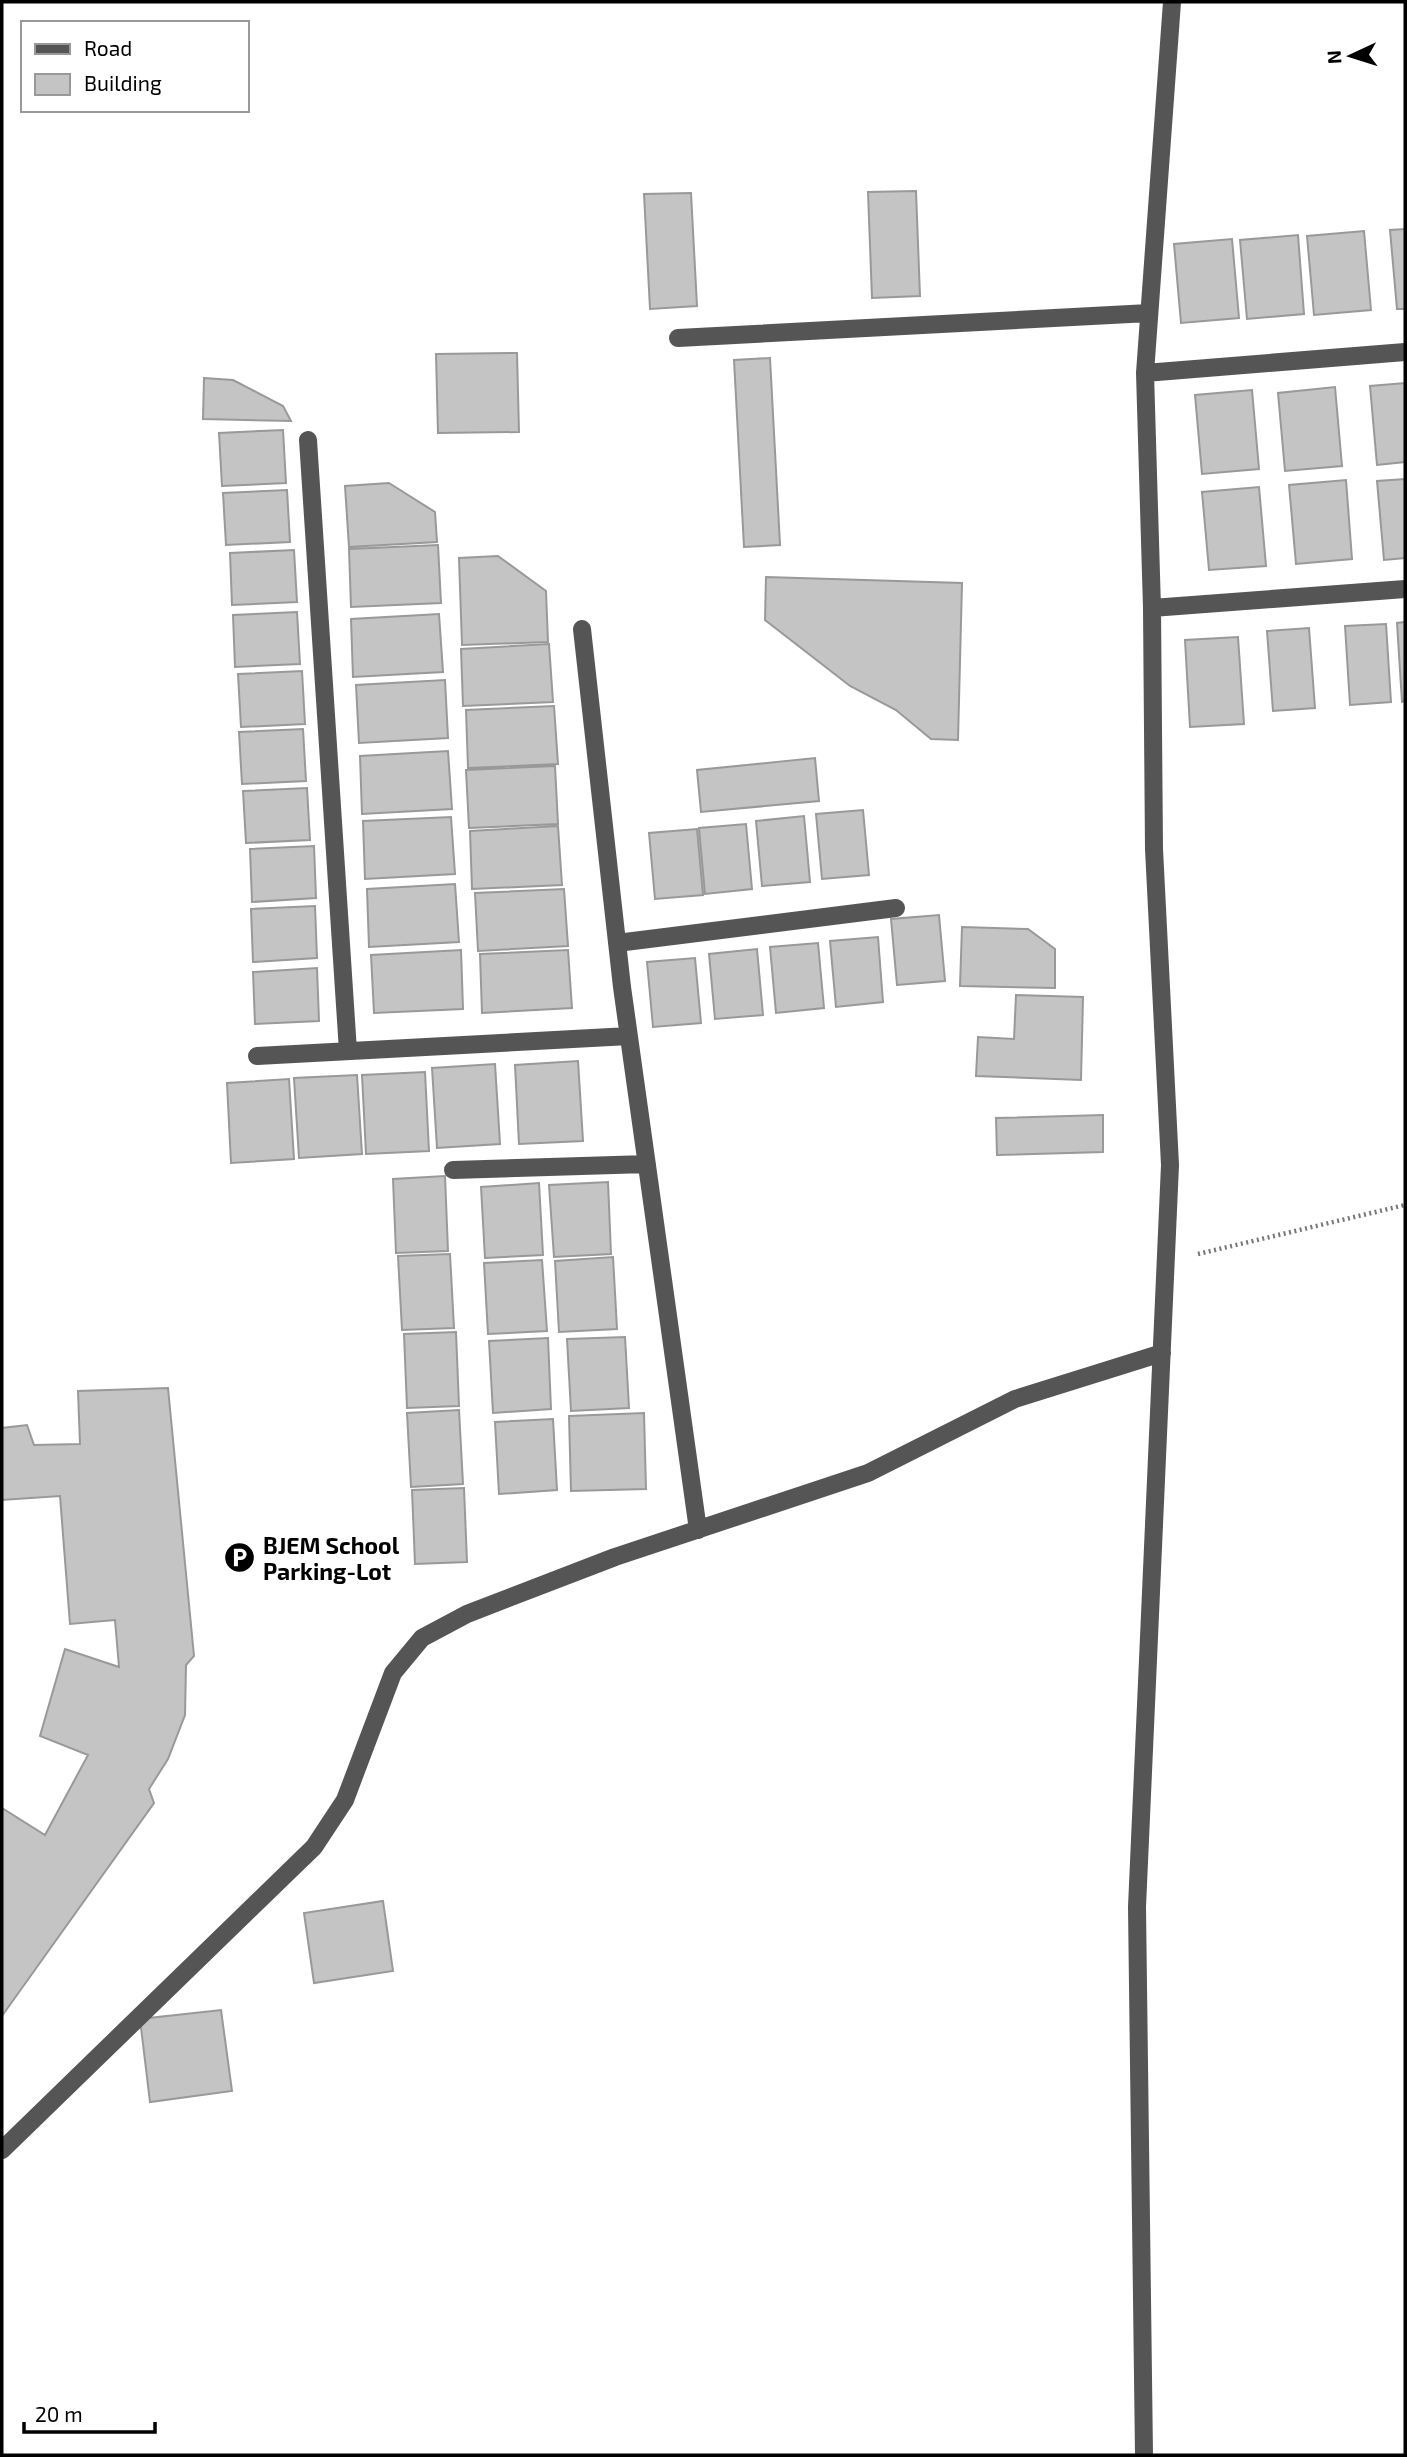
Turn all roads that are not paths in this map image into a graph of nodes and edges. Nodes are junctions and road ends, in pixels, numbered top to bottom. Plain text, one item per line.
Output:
1 (1172, 2) edge
2 (1149, 313) junction
3 (678, 338) dead end
4 (1405, 352) edge
5 (1145, 373) junction
6 (308, 440) dead end
7 (1405, 589) edge
8 (1152, 608) junction
9 (582, 629) dead end
10 (896, 908) dead end
11 (617, 943) junction
12 (629, 1036) junction
13 (348, 1051) junction
14 (257, 1056) dead end
15 (647, 1164) junction
16 (453, 1170) dead end
17 (1162, 1353) junction
18 (698, 1530) junction
19 (2, 2150) edge
20 (1143, 2455) edge

1 - 2 street
2 - 3 street
2 - 5 street
4 - 5 street
5 - 8 street
6 - 13 street
7 - 8 street
8 - 17 street
9 - 11 street
10 - 11 street
11 - 12 street
12 - 13 street
12 - 15 street
13 - 14 street
15 - 16 street
15 - 18 street
17 - 18 street
17 - 20 street
18 - 19 street

